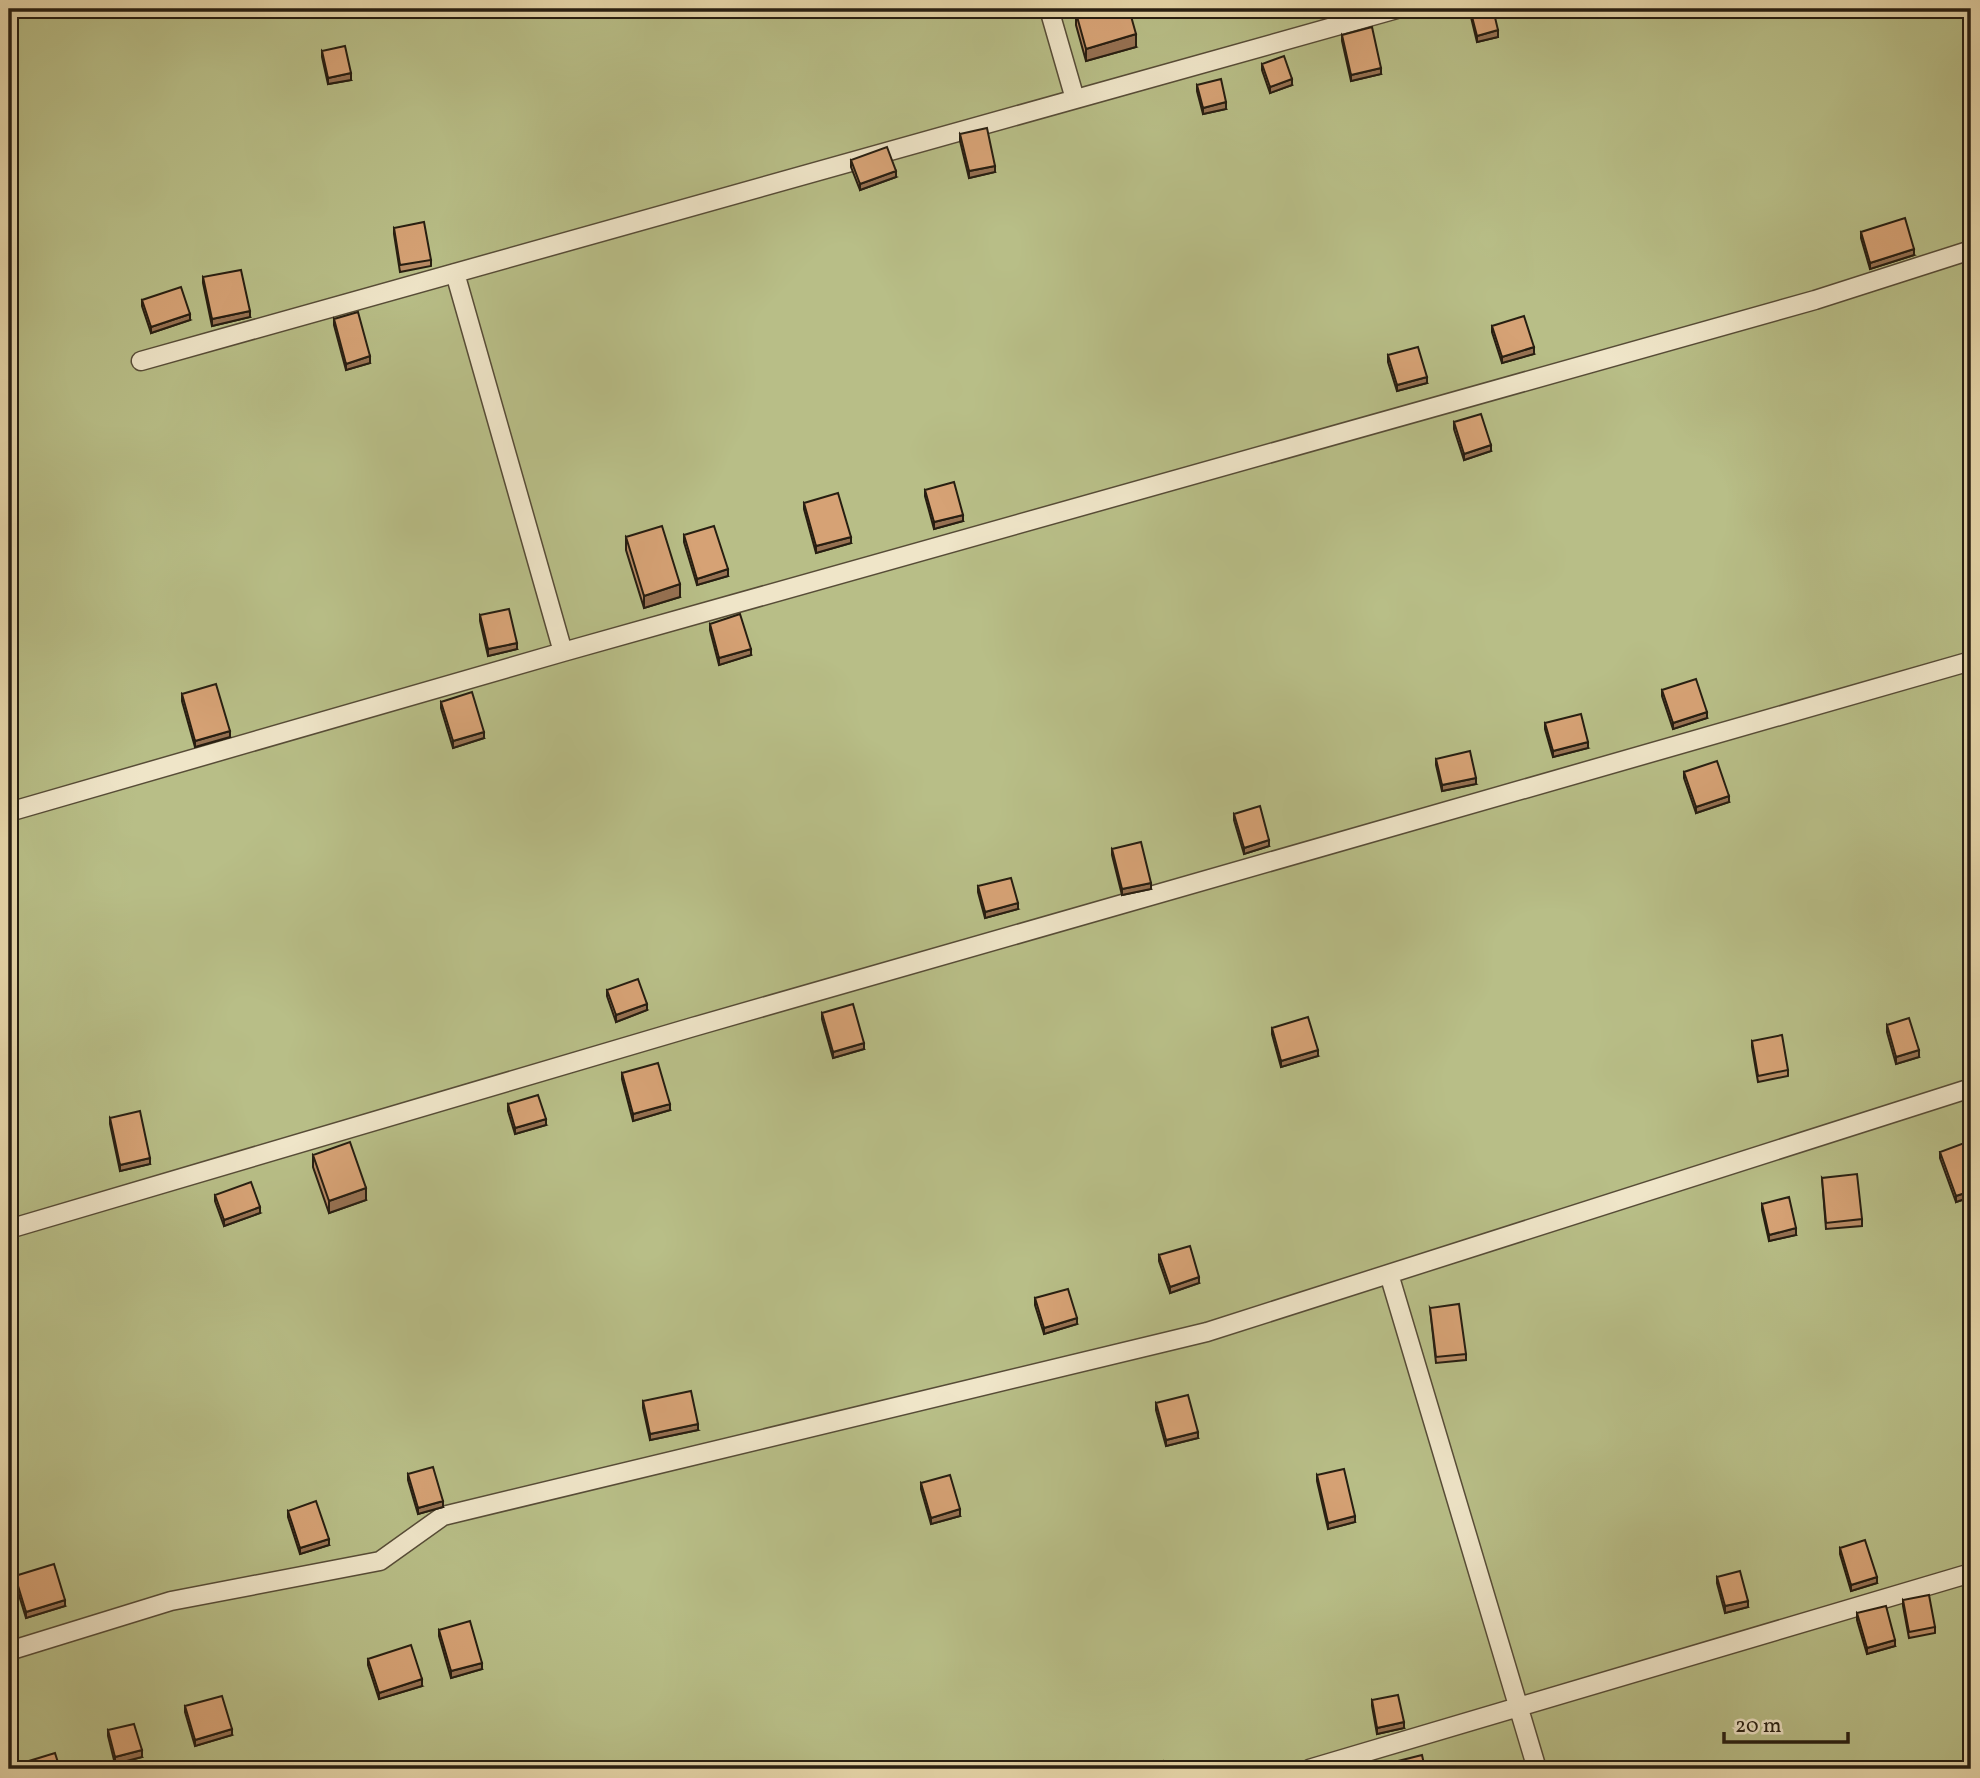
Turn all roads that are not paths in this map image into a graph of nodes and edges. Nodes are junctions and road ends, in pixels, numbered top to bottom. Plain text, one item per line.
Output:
1 (1049, 9) edge
2 (1397, 9) edge
3 (1075, 99) junction
4 (1971, 250) edge
5 (455, 273) junction
6 (141, 361) dead end
7 (563, 652) junction
8 (1971, 661) edge
9 (9, 812) edge
10 (1971, 1088) edge
11 (9, 1229) edge
12 (1388, 1274) junction
13 (1971, 1573) edge
14 (9, 1651) edge
15 (1520, 1706) junction
16 (1310, 1769) edge
17 (1537, 1769) edge

1 - 3 lane
2 - 3 lane
3 - 5 lane
4 - 7 lane
5 - 6 lane
5 - 7 lane
7 - 9 lane
8 - 11 lane
10 - 12 lane
12 - 14 lane
12 - 15 lane
13 - 15 lane
15 - 16 lane
15 - 17 lane

